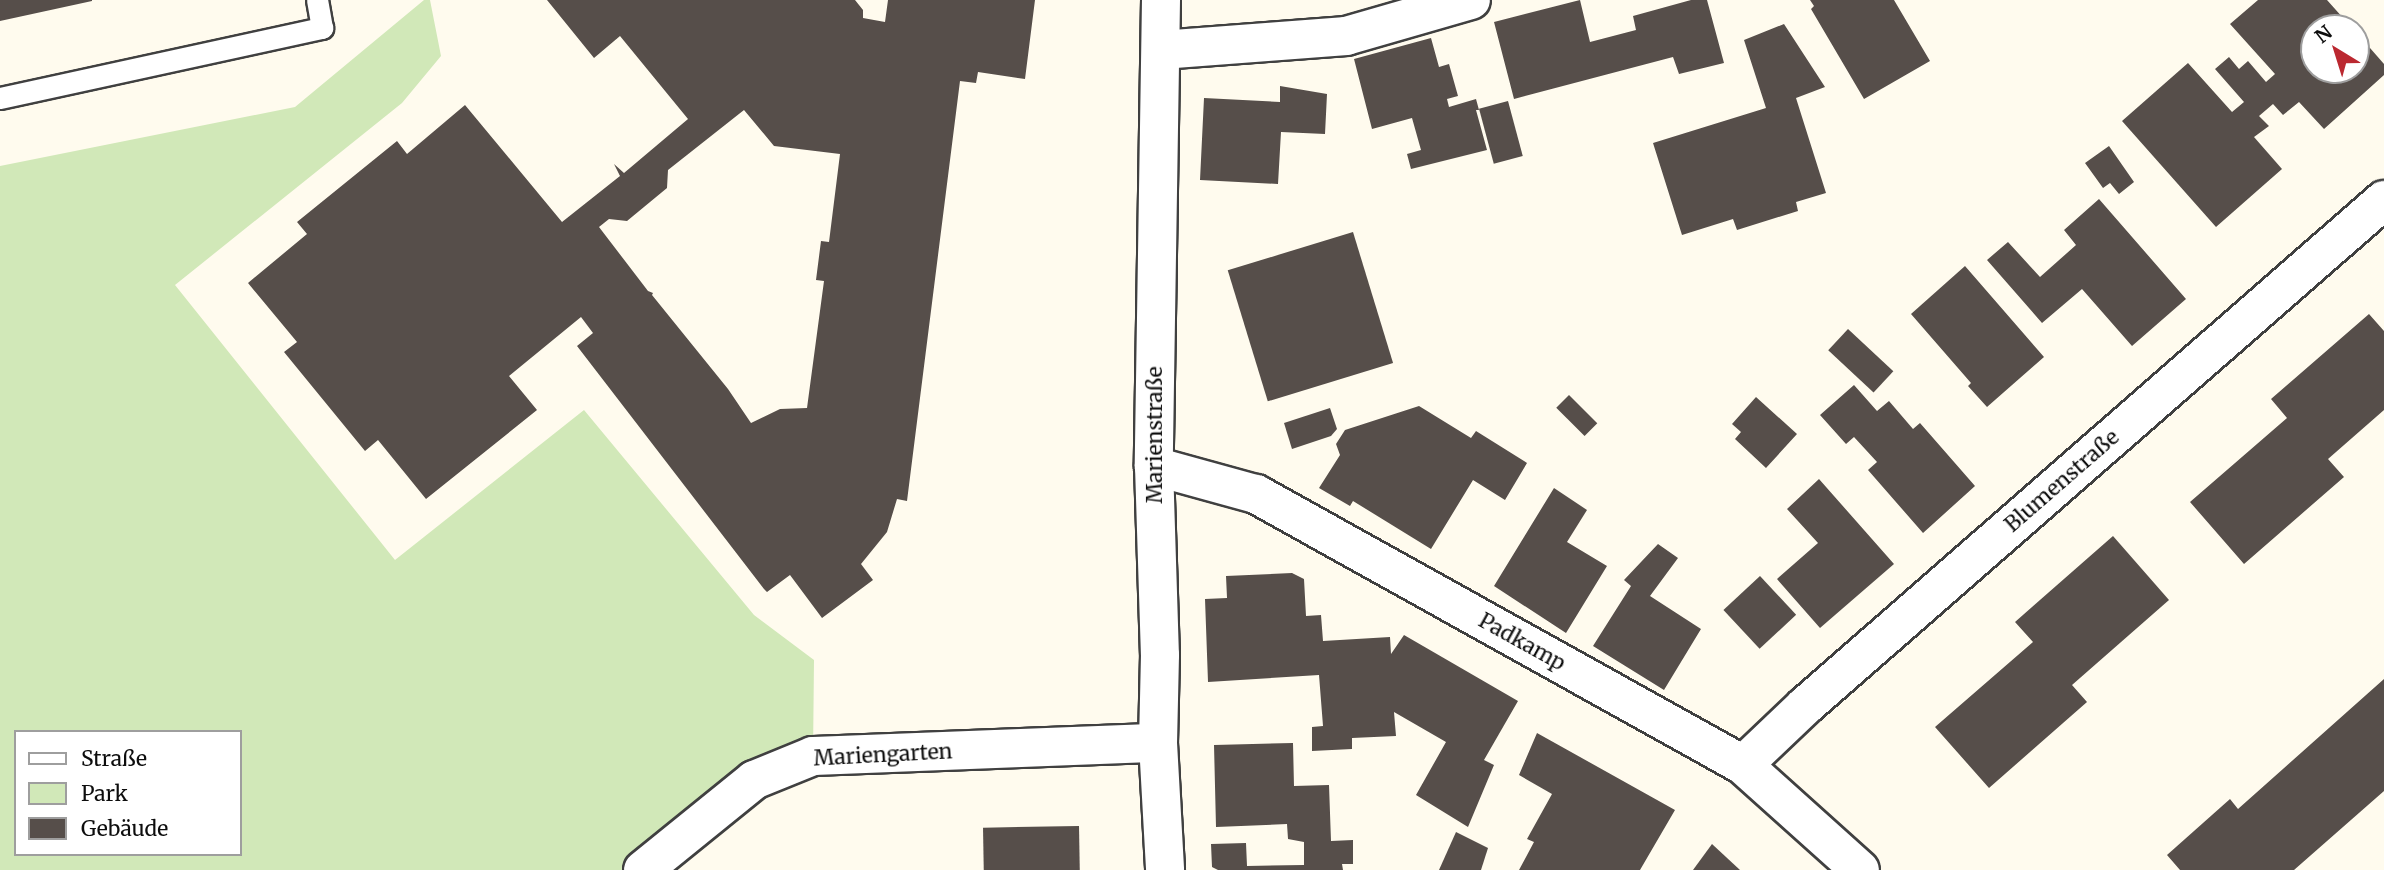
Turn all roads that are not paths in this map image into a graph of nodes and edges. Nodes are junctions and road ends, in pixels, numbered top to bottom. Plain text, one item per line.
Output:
1 (317, 0) edge
2 (1161, 0) edge
3 (1471, 0) edge
4 (1161, 50) junction
5 (0, 98) edge
6 (2384, 200) edge
7 (1154, 466) junction
8 (1158, 743) junction
9 (1744, 765) junction
10 (643, 870) edge
11 (1165, 870) edge
12 (1860, 870) edge

1 - 5 lane
2 - 4 street, Marienstraße
3 - 4 street
4 - 7 street, Marienstraße
6 - 9 street, Blumenstraße
7 - 8 street, Marienstraße
7 - 9 street, Padkamp
8 - 10 street, Mariengarten
8 - 11 street, Marienstraße
9 - 12 street, Padkamp

